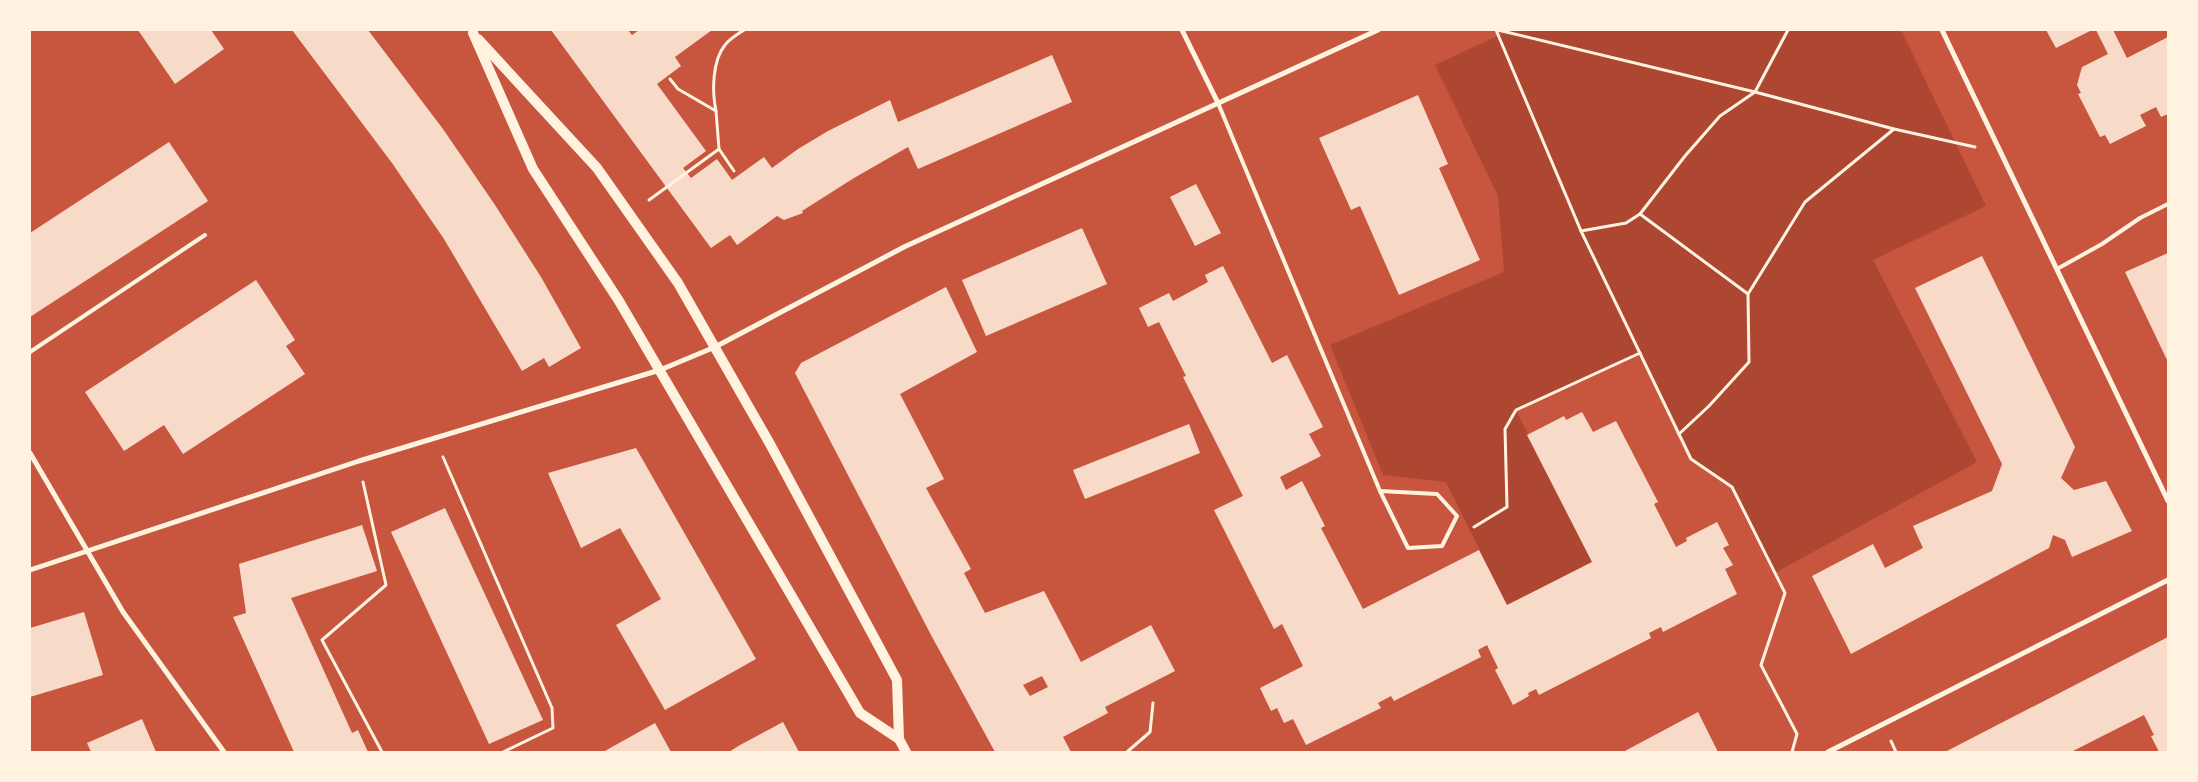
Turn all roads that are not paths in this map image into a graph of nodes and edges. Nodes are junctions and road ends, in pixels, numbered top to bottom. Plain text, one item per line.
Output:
1 (1182, 30) edge
2 (1378, 30) edge
3 (1942, 30) edge
4 (472, 31) edge
5 (1218, 103) junction
6 (2168, 204) edge
7 (205, 236) dead end
8 (2057, 269) junction
9 (715, 347) junction
10 (30, 352) edge
11 (660, 370) junction
12 (30, 453) edge
13 (1380, 491) junction
14 (2168, 501) edge
15 (88, 550) junction
16 (30, 570) edge
17 (2168, 580) edge
18 (899, 739) junction
19 (224, 752) edge
20 (906, 752) edge
21 (1828, 752) edge

1 - 5 street
2 - 5 street
3 - 8 street
4 - 9 main road
4 - 11 main road
5 - 9 street
5 - 13 lane
6 - 8 lane
7 - 10 lane
8 - 14 street
9 - 11 street
9 - 18 main road
11 - 15 street
11 - 18 main road
12 - 15 street
13 - 13 lane
15 - 16 street
15 - 19 street
17 - 21 street
18 - 20 main road

